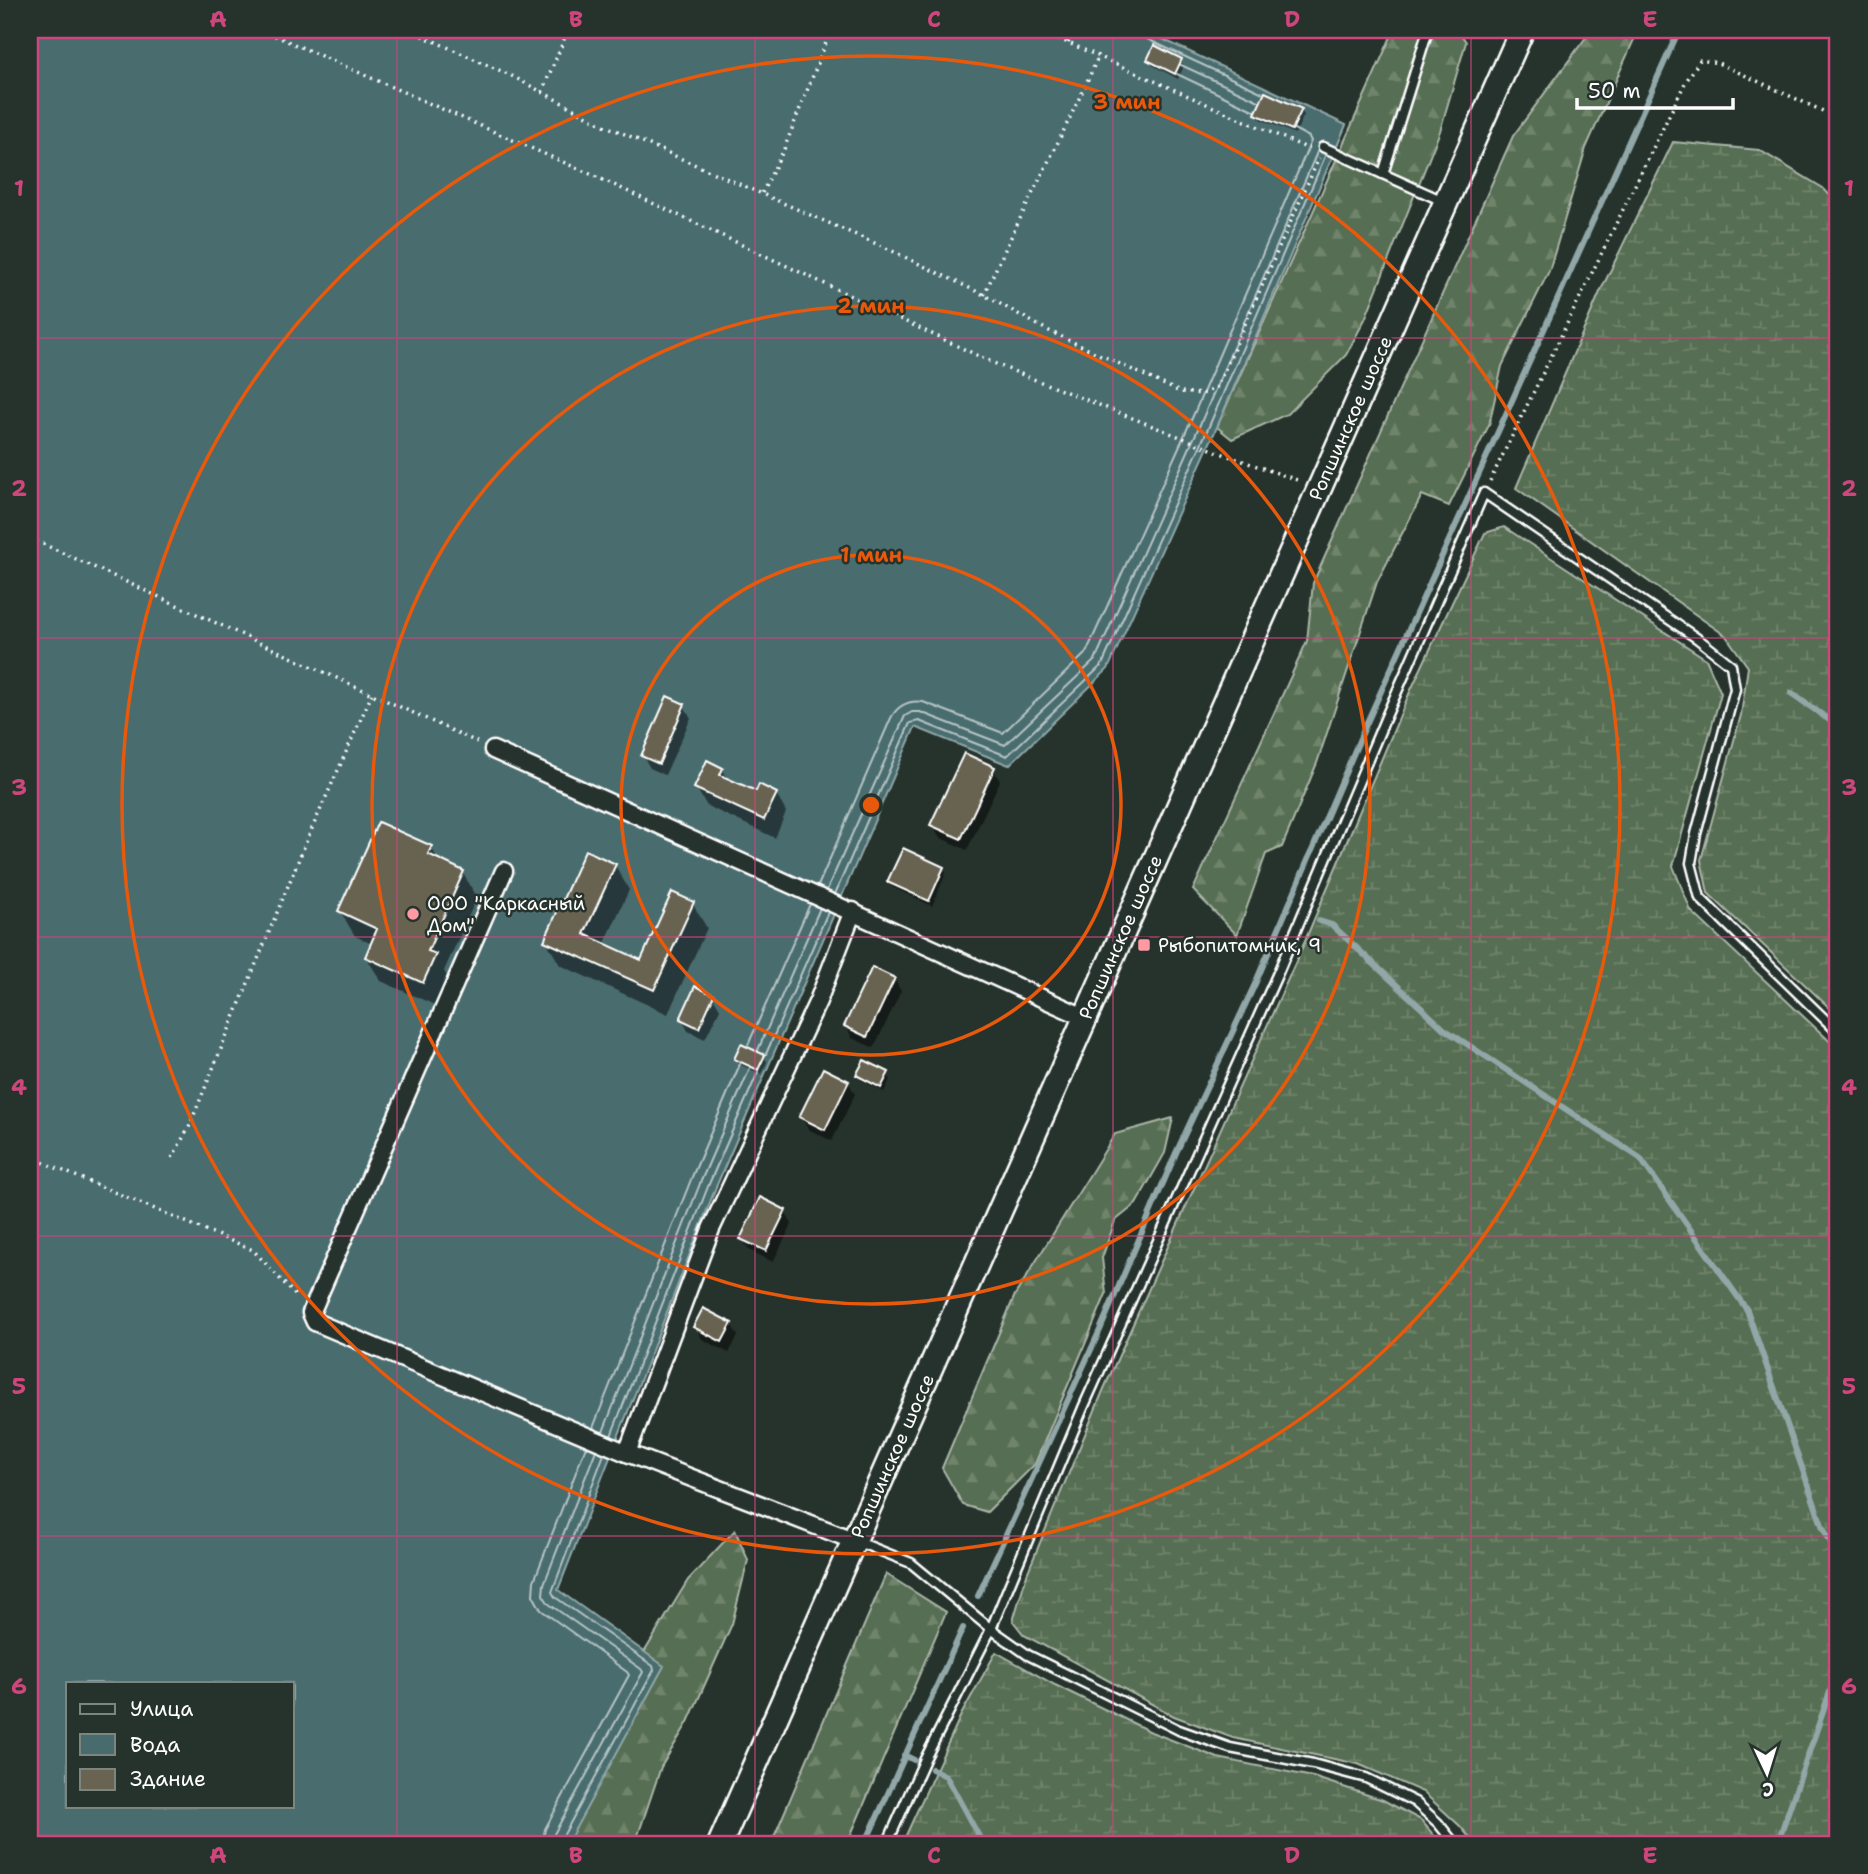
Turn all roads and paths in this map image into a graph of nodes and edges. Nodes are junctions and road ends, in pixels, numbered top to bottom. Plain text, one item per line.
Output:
1 (262, 30) edge
2 (409, 30) edge
3 (568, 30) edge
4 (831, 30) edge
5 (1039, 30) edge
6 (1075, 30) edge
7 (1428, 30) edge
8 (1522, 30) edge
9 (1069, 43) junction
10 (1099, 56) junction
11 (542, 92) junction
12 (1838, 118) edge
13 (1323, 147) junction
14 (1383, 174) junction
15 (762, 193) junction
16 (1445, 202) junction
17 (984, 295) junction
18 (1319, 488) junction
19 (1484, 493) junction
20 (30, 538) edge
21 (372, 694) junction
22 (494, 750) joint
23 (504, 871) dead end
24 (853, 911) junction
25 (1084, 1017) junction
26 (1838, 1032) edge
27 (30, 1157) edge
28 (172, 1158) dead end
29 (311, 1312) junction
30 (627, 1453) junction
31 (855, 1541) junction
32 (991, 1629) junction
33 (720, 1844) edge
34 (887, 1844) edge
35 (1455, 1844) edge

1 - 18 path
2 - 11 path
3 - 11 path
4 - 15 path
5 - 9 path
6 - 9 path
7 - 14 lane
8 - 16 main road, Ропшинское шоссе
9 - 10 path
10 - 13 path
10 - 17 path
11 - 15 path
12 - 19 path
13 - 14 lane
13 - 17 path
14 - 16 lane
15 - 17 path
16 - 18 main road, Ропшинское шоссе
18 - 25 main road, Ропшинское шоссе
19 - 26 lane
19 - 32 lane
20 - 21 path
21 - 22 path
21 - 28 path
22 - 24 street
23 - 29 street
24 - 25 street
24 - 30 street
25 - 31 main road, Ропшинское шоссе
27 - 29 path
29 - 30 street
30 - 31 street
31 - 32 lane
31 - 33 main road, Ропшинское шоссе
32 - 34 lane
32 - 35 lane

